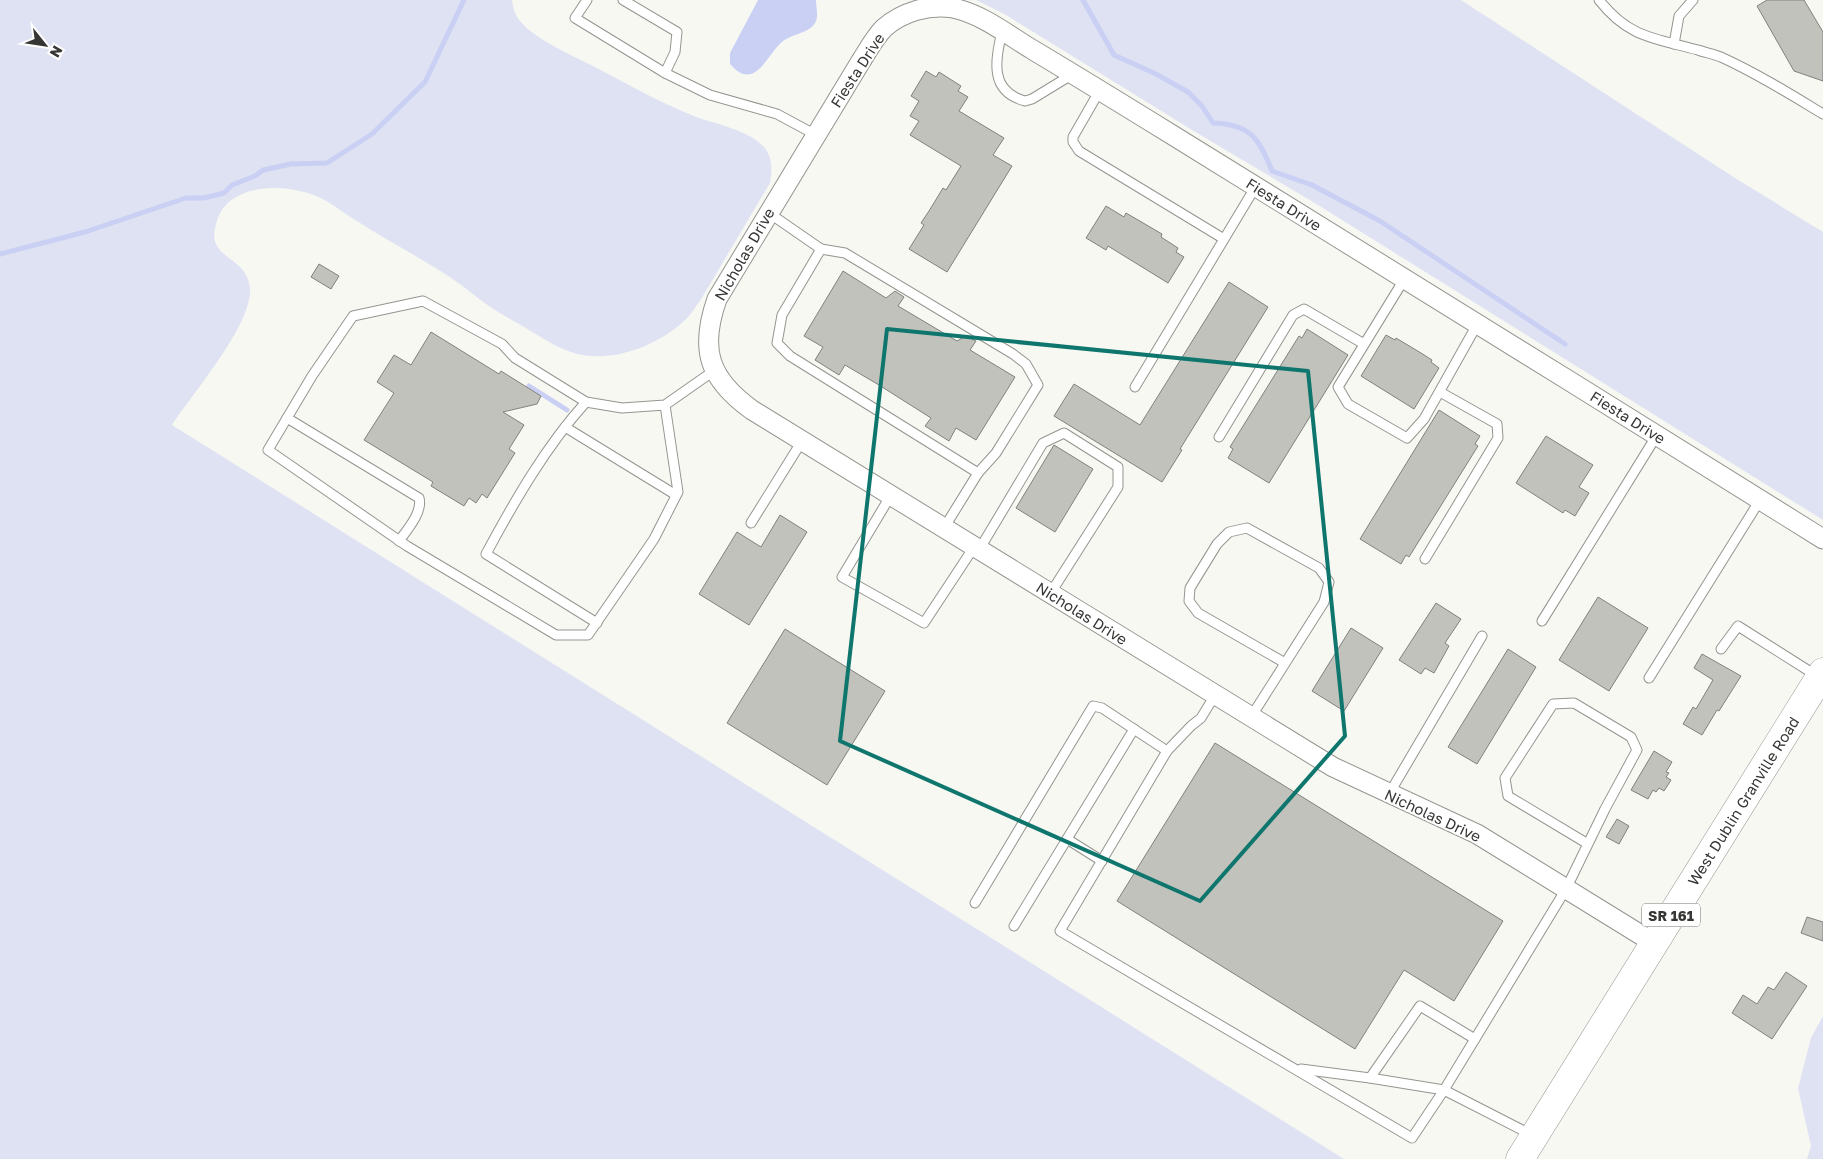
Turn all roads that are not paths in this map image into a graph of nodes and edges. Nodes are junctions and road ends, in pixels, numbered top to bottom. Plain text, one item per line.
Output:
1 (587, 0) edge
2 (623, 0) edge
3 (1599, 0) edge
4 (1693, 0) edge
5 (1002, 30) junction
6 (1674, 44) junction
7 (665, 73) junction
8 (1073, 74) junction
9 (1100, 90) junction
10 (1823, 114) edge
11 (816, 135) junction
12 (791, 176) joint
13 (1256, 186) junction
14 (769, 212) junction
15 (1224, 239) junction
16 (821, 249) junction
17 (1405, 278) junction
18 (1478, 323) junction
19 (1364, 344) junction
20 (715, 370) junction
21 (1135, 387) dead end
22 (1440, 392) junction
23 (586, 402) junction
24 (665, 405) junction
25 (287, 418) junction
26 (566, 427) junction
27 (1657, 435) junction
28 (1219, 437) dead end
29 (802, 441) junction
30 (978, 473) junction
31 (676, 495) junction
32 (891, 495) junction
33 (1760, 500) junction
34 (751, 523) dead end
35 (944, 528) junction
36 (1823, 540) edge
37 (399, 541) junction
38 (977, 548) junction
39 (1425, 559) dead end
40 (1050, 594) junction
41 (1542, 621) dead end
42 (597, 623) junction
43 (1482, 636) dead end
44 (1721, 650) dead end
45 (1285, 663) junction
46 (1821, 674) edge
47 (1649, 678) dead end
48 (1215, 695) junction
49 (1251, 717) junction
50 (1134, 729) junction
51 (1168, 751) junction
52 (1389, 794) junction
53 (1067, 839) junction
54 (1588, 844) junction
55 (1102, 861) junction
56 (1566, 889) junction
57 (975, 903) dead end
58 (1014, 926) dead end
59 (1654, 943) junction
60 (1476, 1039) junction
61 (1296, 1068) junction
62 (1370, 1078) junction
63 (1444, 1090) junction
64 (1534, 1136) junction
65 (1520, 1159) edge

1 - 7 lane
2 - 7 lane
3 - 6 lane
4 - 6 lane
5 - 8 street, Fiesta Drive
5 - 8 lane
5 - 11 street, Fiesta Drive
6 - 10 lane
7 - 11 lane
8 - 9 street, Fiesta Drive
9 - 13 street, Fiesta Drive
9 - 15 lane
11 - 12 street, Fiesta Drive
12 - 14 street, Nicholas Drive
13 - 15 lane
13 - 17 street, Fiesta Drive
14 - 16 lane
14 - 20 street, Nicholas Drive
15 - 21 lane
16 - 30 lane
16 - 30 lane
17 - 18 street, Fiesta Drive
17 - 19 lane
18 - 22 lane
18 - 27 street, Fiesta Drive
19 - 22 lane
19 - 28 lane
20 - 24 lane
20 - 29 street, Nicholas Drive
22 - 39 lane
23 - 24 lane
23 - 25 lane
23 - 26 lane
24 - 31 lane
25 - 37 lane
25 - 37 lane
26 - 31 lane
26 - 42 lane
27 - 33 street, Fiesta Drive
27 - 41 lane
29 - 32 street, Nicholas Drive
29 - 34 lane
30 - 35 lane
31 - 42 lane
32 - 35 street, Nicholas Drive
32 - 38 lane
33 - 36 street, Fiesta Drive
33 - 47 lane
35 - 38 street, Nicholas Drive
37 - 42 lane
38 - 40 street, Nicholas Drive
38 - 40 lane
40 - 48 street, Nicholas Drive
43 - 52 lane
44 - 46 lane
45 - 45 lane
45 - 49 lane
46 - 59 main road, West Dublin Granville Road / SR 161
48 - 49 street, Nicholas Drive
48 - 51 lane
49 - 52 street, Nicholas Drive
50 - 51 lane
50 - 53 lane
50 - 57 lane
51 - 55 lane
52 - 56 street, Nicholas Drive
53 - 55 lane
53 - 58 lane
54 - 54 lane
54 - 56 lane
55 - 61 lane
56 - 59 street, Nicholas Drive
56 - 60 lane
59 - 64 main road, West Dublin Granville Road / SR 161
60 - 62 lane
60 - 63 lane
61 - 62 lane
61 - 63 lane
62 - 63 lane
63 - 64 lane
64 - 65 main road, West Dublin Granville Road / SR 161

